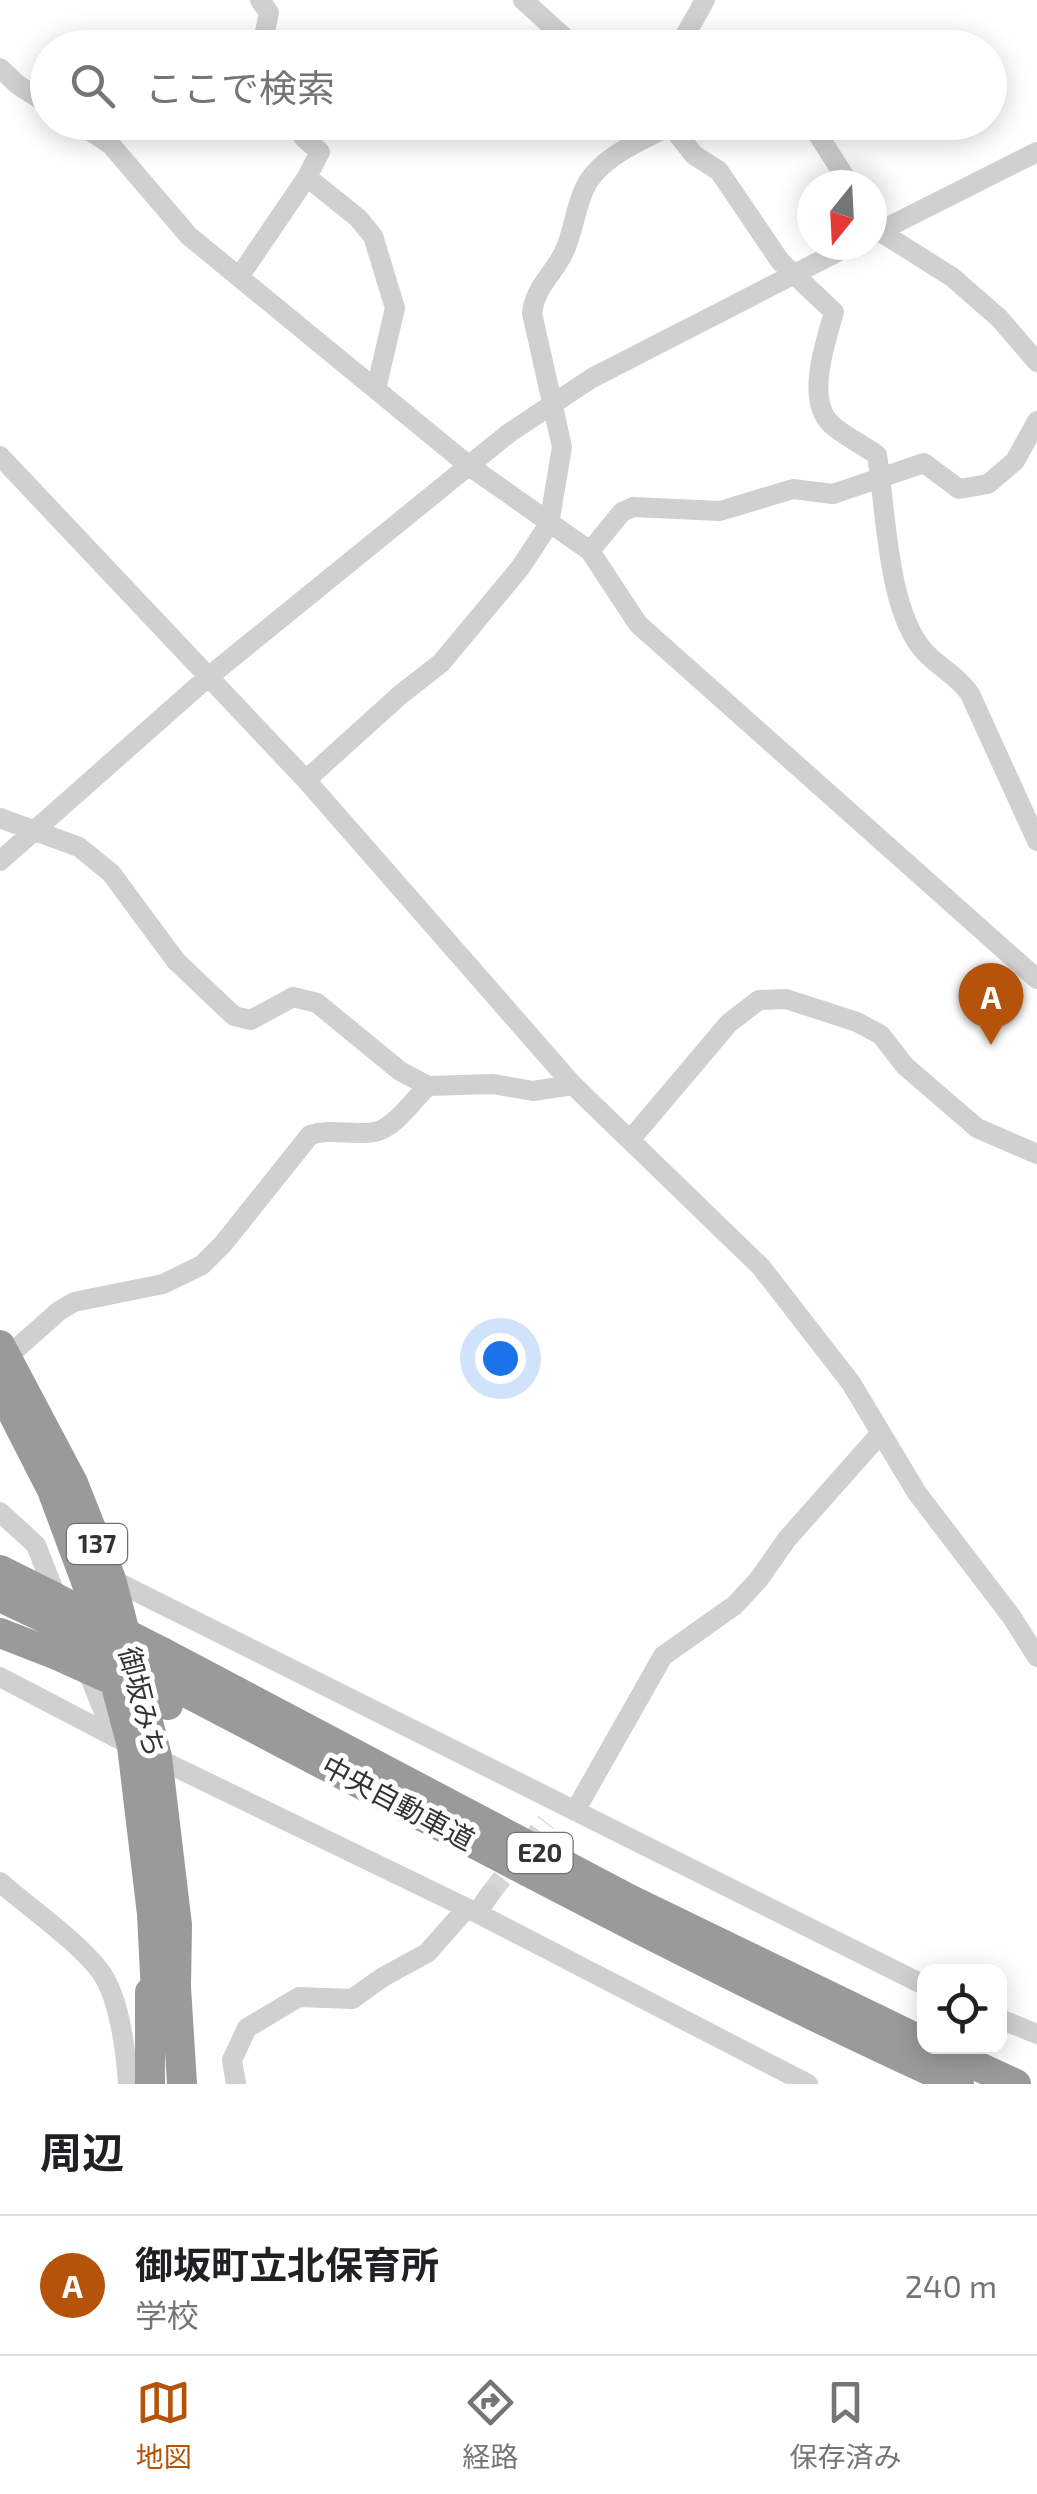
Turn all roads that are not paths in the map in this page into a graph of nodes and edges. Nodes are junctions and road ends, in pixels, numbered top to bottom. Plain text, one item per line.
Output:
1 (260, 0) edge
2 (523, 0) edge
3 (705, 0) edge
4 (265, 30) edge
5 (556, 30) edge
6 (689, 30) edge
7 (0, 68) edge
8 (30, 93) edge
9 (105, 140) edge
10 (306, 140) edge
11 (641, 140) edge
12 (682, 140) edge
13 (821, 140) edge
14 (1037, 152) edge
15 (840, 170) edge
16 (307, 177) junction
17 (887, 223) edge
18 (887, 237) edge
19 (820, 260) edge
20 (793, 273) junction
21 (239, 277) junction
22 (1037, 362) edge
23 (376, 389) junction
24 (553, 403) junction
25 (1037, 421) edge
26 (0, 456) edge
27 (468, 465) junction
28 (881, 477) junction
29 (549, 524) junction
30 (590, 550) junction
31 (207, 678) junction
32 (306, 780) junction
33 (0, 818) edge
34 (38, 830) junction
35 (1037, 841) edge
36 (0, 861) edge
37 (1036, 976) edge
38 (573, 1084) junction
39 (428, 1086) junction
40 (630, 1140) junction
41 (1037, 1154) edge
42 (3, 1351) edge
43 (0, 1388) edge
44 (881, 1433) junction
45 (0, 1512) edge
46 (0, 1570) edge
47 (111, 1579) junction
48 (0, 1596) edge
49 (52, 1609) junction
50 (0, 1633) edge
51 (1037, 1657) edge
52 (0, 1676) edge
53 (165, 1679) junction
54 (135, 1747) junction
55 (568, 1808) junction
56 (546, 1822) tunnel mouth
57 (0, 1882) edge
58 (490, 1894) tunnel mouth
59 (472, 1910) junction
60 (165, 1920) junction
61 (917, 1982) edge
62 (1007, 2021) edge
63 (1037, 2034) edge
64 (917, 2039) edge
65 (951, 2054) edge
66 (128, 2084) edge
67 (150, 2084) edge
68 (161, 2084) edge
69 (182, 2084) edge
70 (203, 2084) edge
71 (236, 2084) edge
72 (808, 2084) edge
73 (959, 2084) edge
74 (1016, 2084) edge

1 - 4 street
2 - 5 street
3 - 6 street
7 - 8 street
9 - 21 street
10 - 16 street
11 - 24 street
12 - 20 street
13 - 15 street
14 - 17 street
16 - 21 street
16 - 23 street
18 - 22 street
19 - 20 street
20 - 24 street
20 - 28 street
21 - 23 street
23 - 27 street
24 - 27 street
24 - 29 street
25 - 28 street
26 - 31 street
27 - 29 street
27 - 31 street
28 - 30 street
28 - 35 street
29 - 30 street
29 - 32 street
30 - 37 street
31 - 32 street
31 - 34 street
32 - 38 street
33 - 34 street
34 - 36 street
34 - 39 street
38 - 39 street
38 - 40 street
39 - 42 street
40 - 41 street
40 - 44 street
42 - 47 highway, 御坂みち / 137
43 - 54 highway, 御坂みち / 137
44 - 51 street
44 - 55 street
45 - 54 street
46 - 49 highway, 中央自動車道 / E20
47 - 54 highway, 御坂みち / 137
47 - 55 street
48 - 49 highway, 中央自動車道 / E20
49 - 53 highway, 中央自動車道 / E20, bridge
50 - 53 highway, bridge
52 - 54 street
53 - 64 highway, 中央自動車道 / E20
53 - 73 highway, 中央自動車道 / E20
54 - 59 street
54 - 60 highway, 御坂みち / 137
55 - 56 street
55 - 61 street
57 - 66 street
58 - 59 street
59 - 71 street
59 - 72 street
60 - 67 highway
60 - 68 highway, 御坂みち / 137
60 - 69 highway, 御坂みち / 137
60 - 70 highway
62 - 63 street
65 - 74 highway

